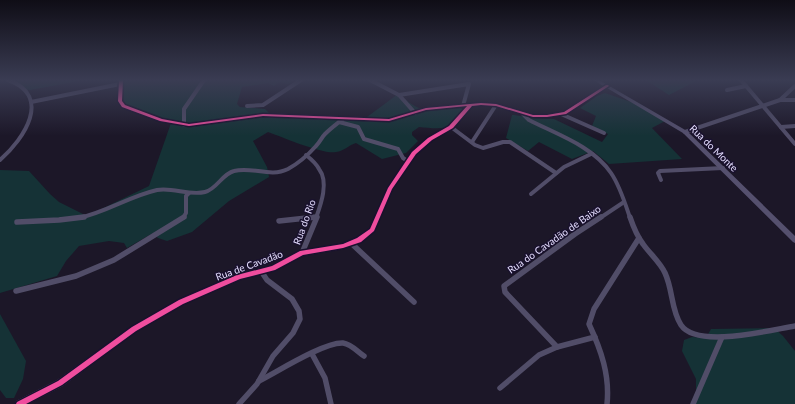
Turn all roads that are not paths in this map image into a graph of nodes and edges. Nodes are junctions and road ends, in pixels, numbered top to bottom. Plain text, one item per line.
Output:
1 (30, 99) edge
2 (45, 99) edge
3 (120, 99) edge
4 (191, 99) edge
5 (273, 99) edge
6 (402, 99) edge
7 (465, 99) edge
8 (586, 99) edge
9 (629, 99) edge
10 (758, 99) edge
11 (780, 100) joint
12 (795, 100) edge
13 (31, 102) junction
14 (471, 104) junction
15 (496, 105) junction
16 (764, 105) junction
17 (246, 106) dead end
18 (463, 106) junction
19 (415, 113) junction
20 (522, 113) junction
21 (561, 114) junction
22 (344, 118) junction
23 (339, 122) junction
24 (184, 125) junction
25 (795, 126) edge
26 (781, 127) junction
27 (451, 128) junction
28 (685, 132) junction
29 (604, 133) dead end
30 (472, 142) junction
31 (795, 144) edge
32 (591, 154) junction
33 (306, 155) junction
34 (0, 160) edge
35 (408, 162) junction
36 (723, 168) junction
37 (556, 173) junction
38 (661, 180) dead end
39 (189, 193) junction
40 (531, 194) dead end
41 (624, 202) junction
42 (316, 218) junction
43 (279, 221) dead end
44 (16, 222) dead end
45 (640, 238) junction
46 (795, 240) edge
47 (352, 244) junction
48 (302, 253) junction
49 (261, 271) junction
50 (16, 291) dead end
51 (414, 302) dead end
52 (795, 326) edge
53 (595, 337) junction
54 (722, 337) junction
55 (557, 347) junction
56 (312, 354) junction
57 (364, 356) dead end
58 (259, 382) junction
59 (500, 388) dead end
60 (22, 403) edge
61 (609, 403) edge
62 (239, 404) edge
63 (331, 404) edge
64 (693, 404) edge

1 - 13 street
2 - 13 street
3 - 24 street
4 - 24 street
5 - 17 street
6 - 19 street
7 - 18 street
8 - 21 street
9 - 28 street, Rua do Monte
10 - 16 street
11 - 12 street
11 - 16 street
13 - 34 street
14 - 15 street
14 - 18 street
14 - 27 street, Rua de Cavadão
15 - 20 street
15 - 30 street
16 - 26 street
16 - 28 street
18 - 19 street
19 - 22 street
20 - 21 street
20 - 32 street
21 - 29 street
22 - 23 street
22 - 24 street
23 - 33 street
23 - 35 street
25 - 26 street
26 - 31 street
27 - 30 street
27 - 35 street, Rua de Cavadão
28 - 36 street, Rua do Monte
30 - 37 street
32 - 37 street
32 - 41 street
33 - 39 street
33 - 42 street, Rua do Rio
35 - 47 street, Rua de Cavadão
36 - 38 street
36 - 46 street, Rua do Monte
37 - 40 street
39 - 44 street
39 - 50 street
41 - 45 street
41 - 55 street, Rua do Cavadão de Baixo
42 - 43 street
42 - 48 street, Rua do Rio
45 - 53 street
45 - 54 street
47 - 48 street, Rua de Cavadão
47 - 51 street
48 - 49 street, Rua de Cavadão
49 - 58 street
49 - 60 street, Rua de Cavadão
52 - 54 street
53 - 55 street
53 - 61 street
54 - 64 street
55 - 59 street
56 - 57 street
56 - 58 street
56 - 63 street
58 - 62 street

